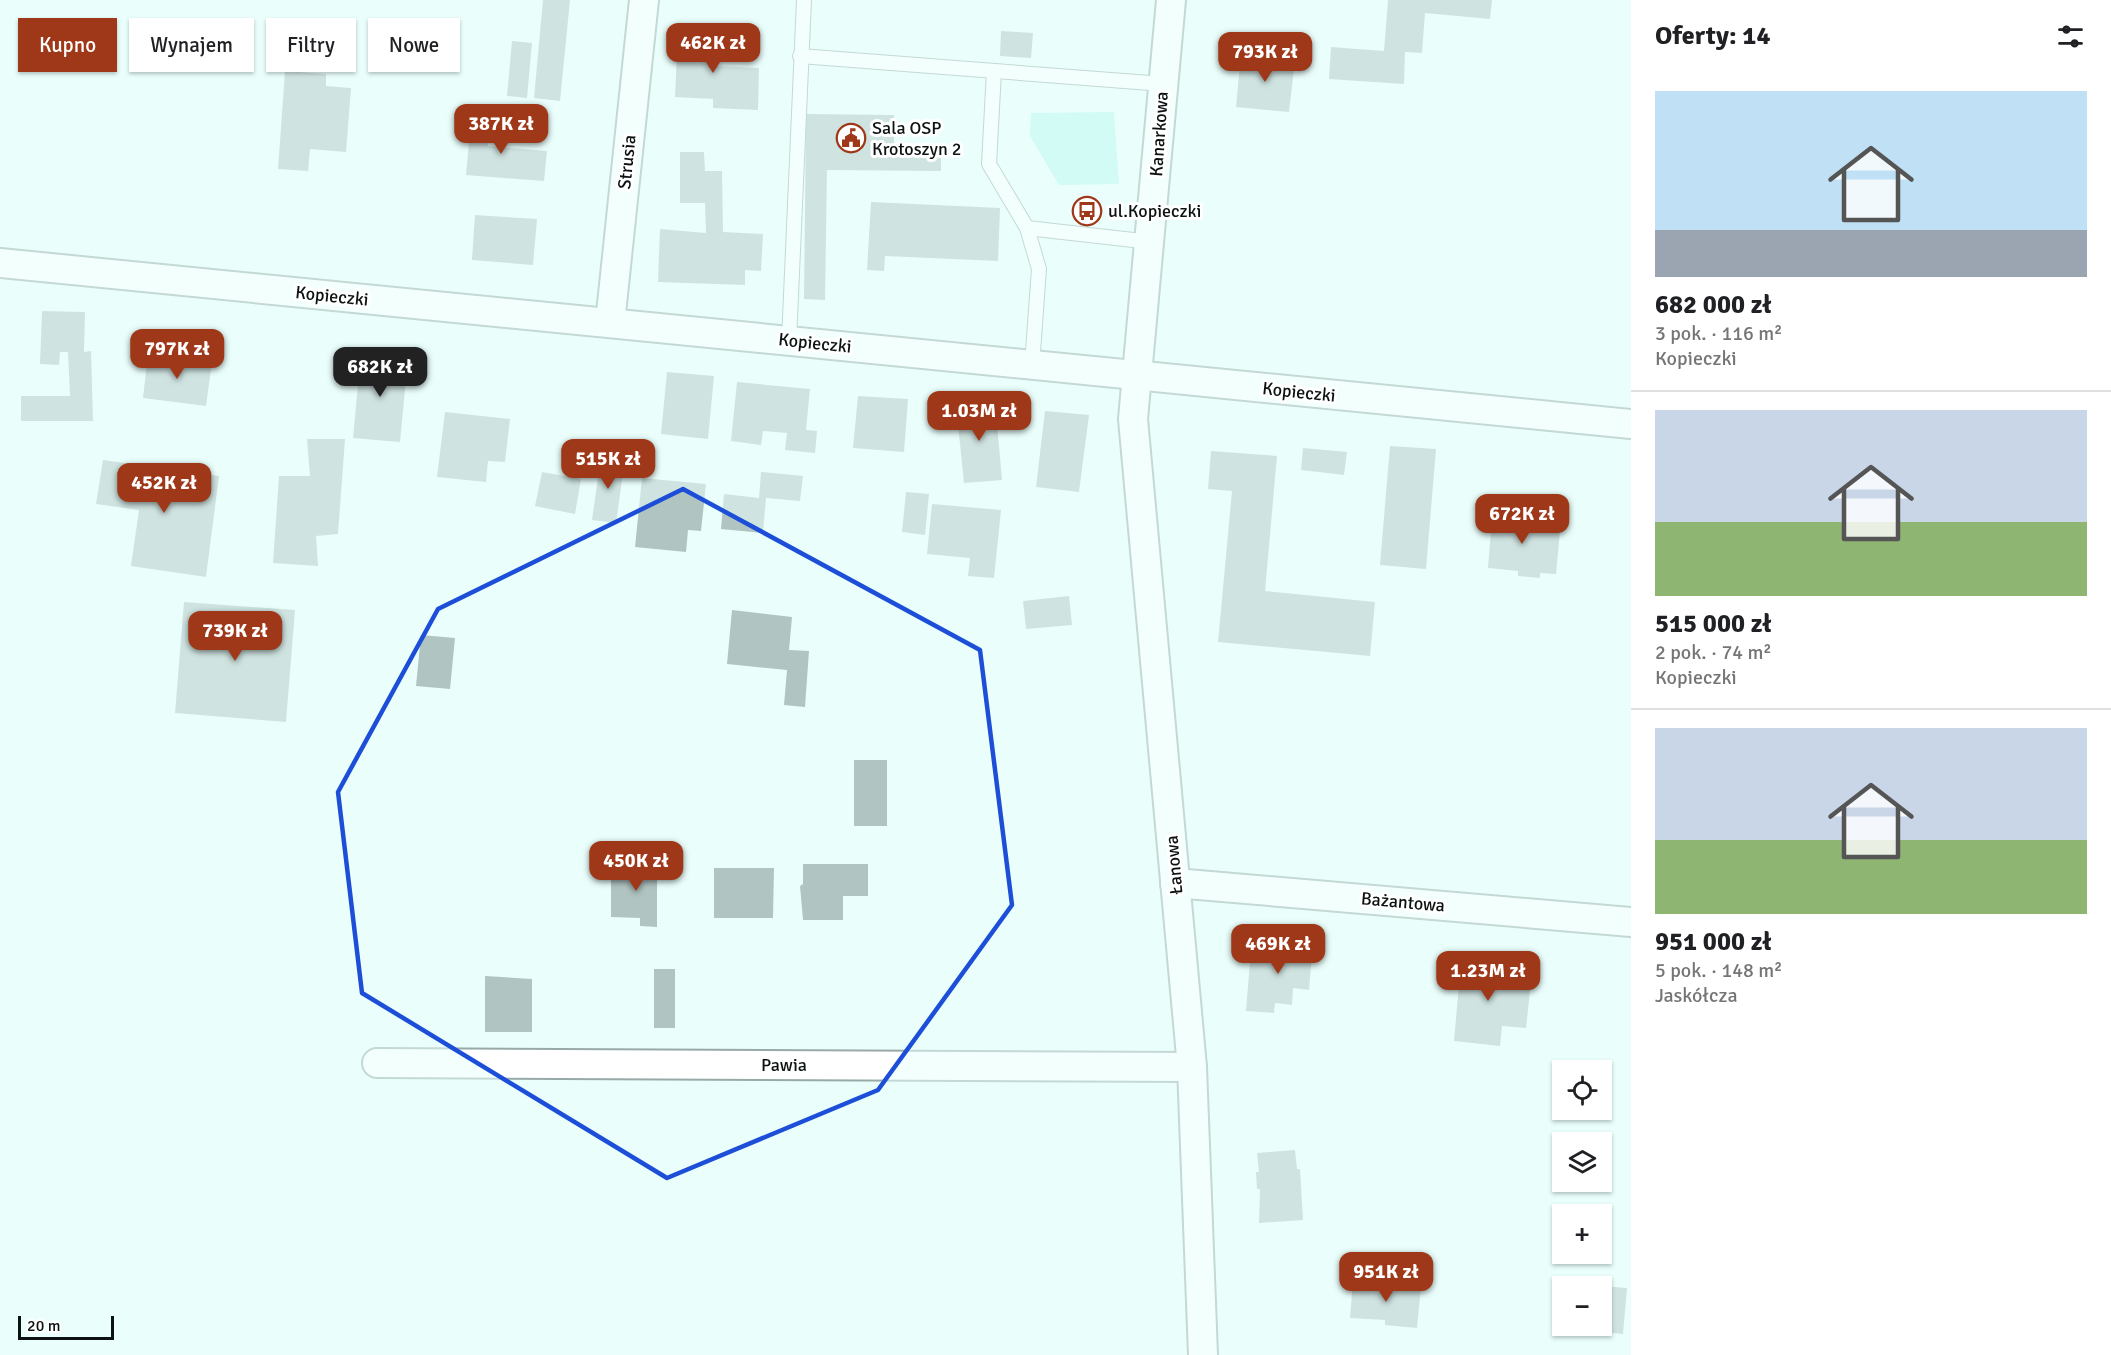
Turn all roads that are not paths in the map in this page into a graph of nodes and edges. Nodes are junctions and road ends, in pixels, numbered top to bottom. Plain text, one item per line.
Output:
1 (644, 0) edge
2 (804, 0) edge
3 (1171, 0) edge
4 (800, 56) junction
5 (994, 71) junction
6 (1163, 84) junction
7 (1027, 228) junction
8 (1151, 242) junction
9 (0, 263) edge
10 (610, 323) junction
11 (789, 341) junction
12 (1032, 365) junction
13 (1135, 376) junction
14 (1631, 424) edge
15 (1175, 883) junction
16 (1631, 922) edge
17 (377, 1063) dead end
18 (1192, 1067) junction
19 (1209, 1354) edge

1 - 10 street, Strusia
2 - 4 lane
3 - 6 street, Kanarkowa
4 - 5 lane
4 - 11 lane
5 - 6 lane
5 - 7 lane
6 - 8 street, Kanarkowa
7 - 8 lane
7 - 12 lane
8 - 13 street, Kanarkowa
9 - 10 street, Kopieczki
10 - 11 street, Kopieczki
11 - 12 street, Kopieczki
12 - 13 street, Kopieczki
13 - 14 street, Kopieczki
13 - 15 street, Łanowa
15 - 16 street, Bażantowa
15 - 18 street, Łanowa
17 - 18 street, Pawia
18 - 19 street, Łanowa

